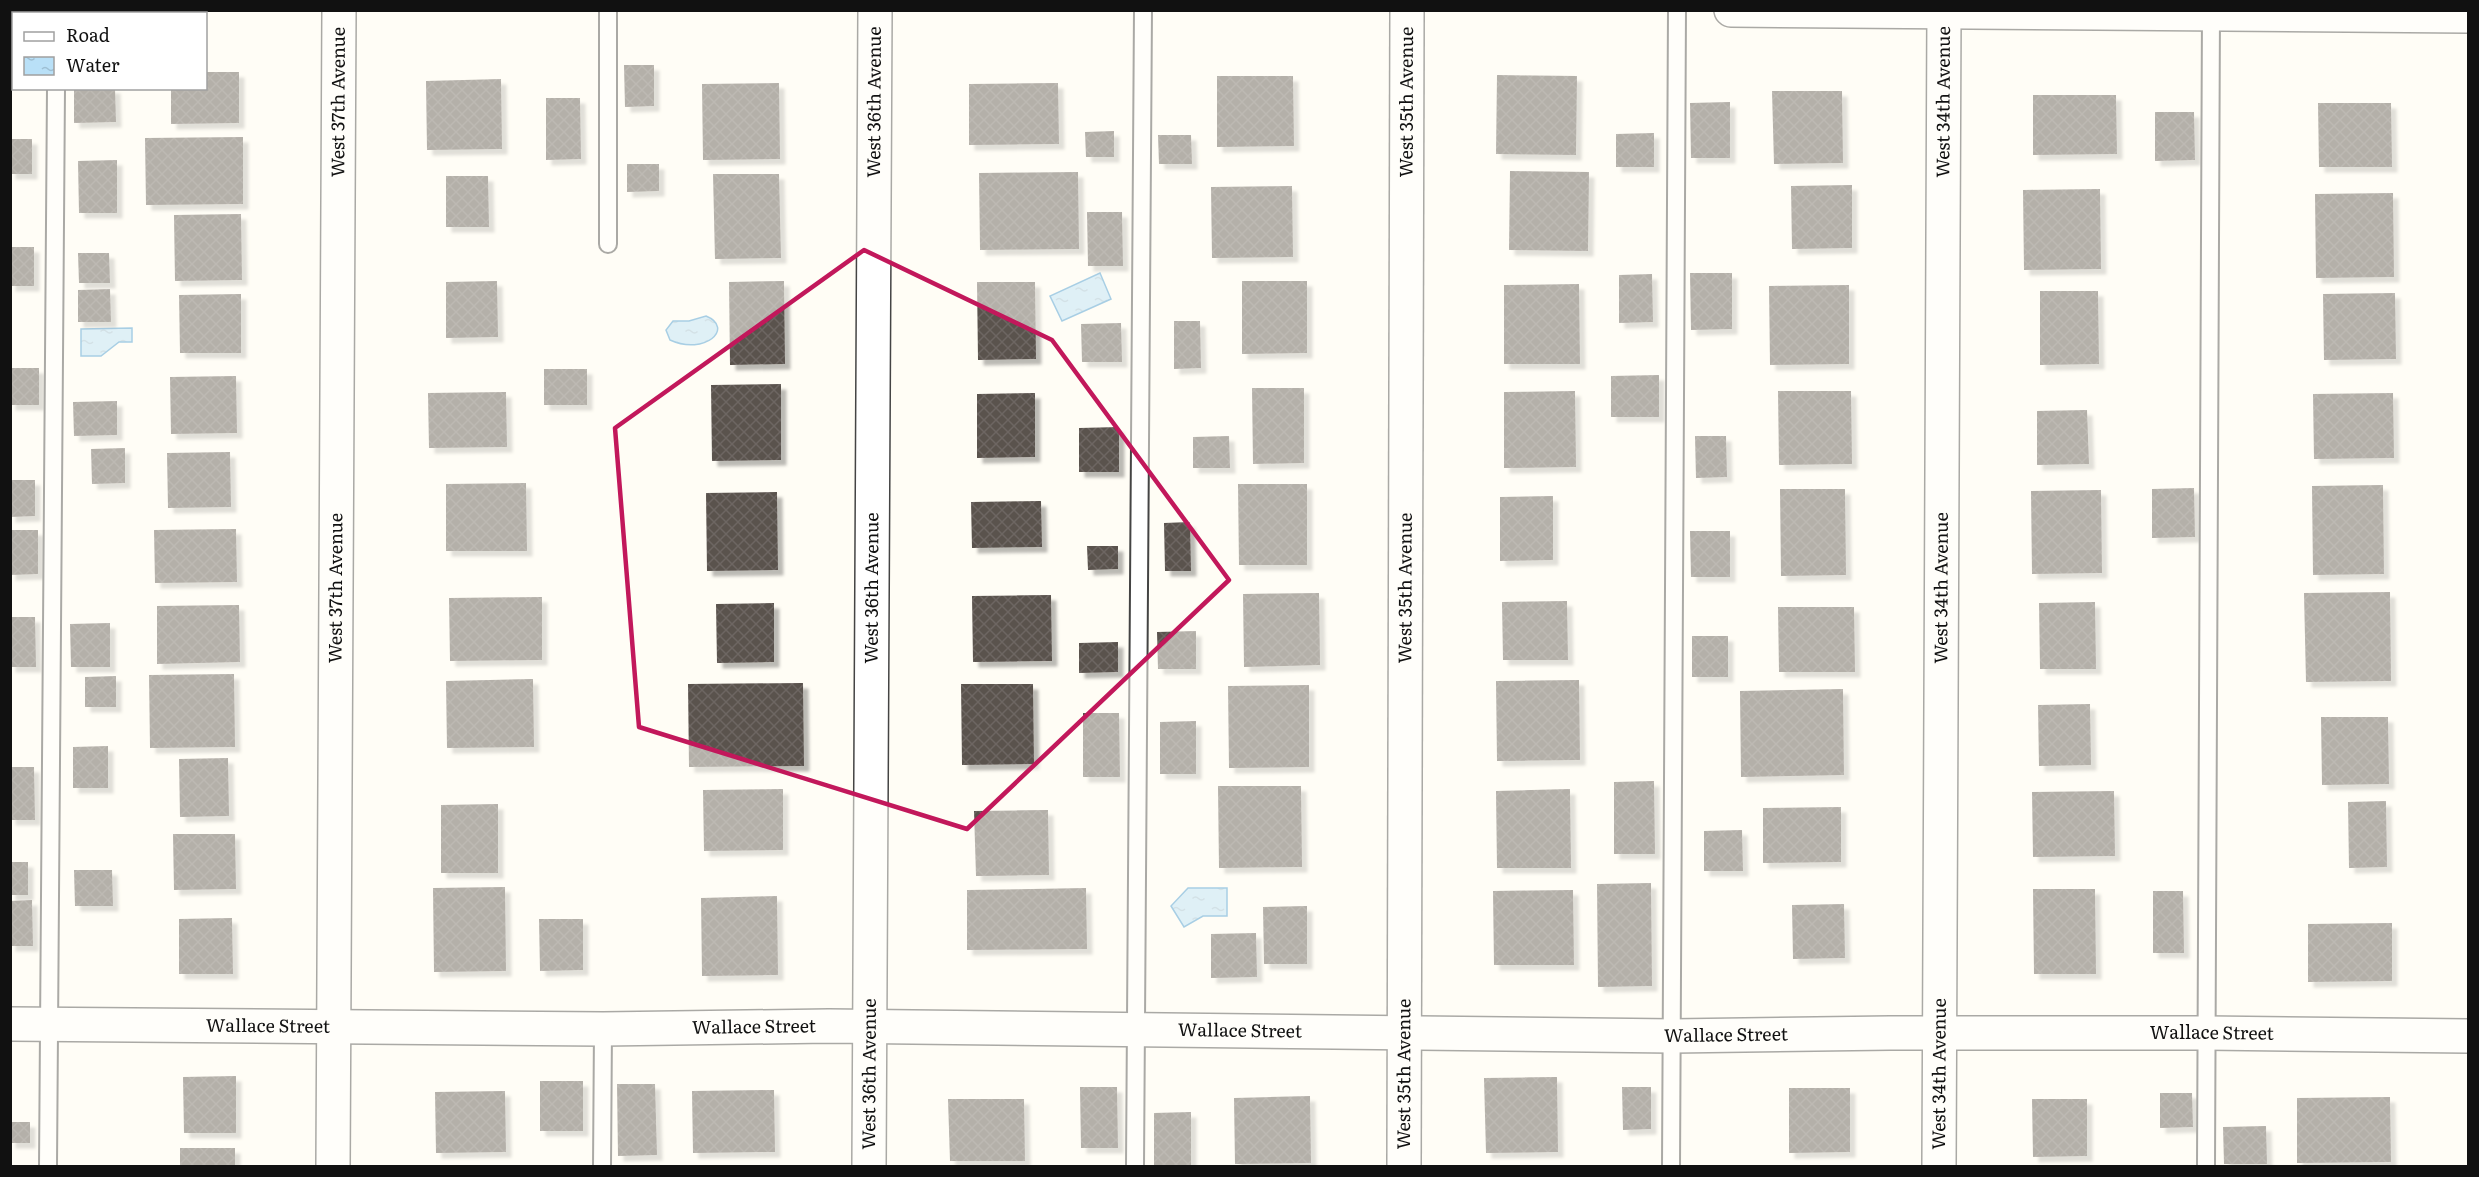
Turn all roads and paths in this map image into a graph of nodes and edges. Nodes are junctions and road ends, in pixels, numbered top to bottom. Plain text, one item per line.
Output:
1 (339, 10) edge
2 (608, 10) edge
3 (875, 10) edge
4 (1143, 10) edge
5 (1407, 10) edge
6 (1677, 10) edge
7 (1731, 10) edge
8 (1944, 11) edge
9 (2211, 13) edge
10 (2469, 16) edge
11 (56, 90) edge
12 (608, 244) dead end
13 (10, 1024) edge
14 (48, 1024) junction
15 (335, 1026) junction
16 (870, 1027) junction
17 (603, 1029) junction
18 (1135, 1030) junction
19 (1406, 1033) junction
20 (1940, 1033) junction
21 (2206, 1033) junction
22 (1673, 1036) junction
23 (2469, 1036) edge
24 (48, 1167) edge
25 (333, 1167) edge
26 (602, 1167) edge
27 (869, 1167) edge
28 (1135, 1167) edge
29 (1404, 1167) edge
30 (1671, 1167) edge
31 (1939, 1167) edge
32 (2205, 1167) edge

1 - 15 street, West 37th Avenue
2 - 12 lane
3 - 16 street, West 36th Avenue
4 - 18 lane
5 - 19 street, West 35th Avenue
6 - 22 lane
7 - 8 street
8 - 9 street
8 - 20 street, West 34th Avenue
9 - 10 street
9 - 21 lane
11 - 14 lane
13 - 14 street, Wallace Street
14 - 15 street, Wallace Street
14 - 24 lane
15 - 17 street, Wallace Street
15 - 25 street, West 37th Avenue
16 - 17 street, Wallace Street
16 - 18 street, Wallace Street
16 - 27 street, West 36th Avenue
17 - 26 lane
18 - 19 street, Wallace Street
18 - 28 lane
19 - 22 street, Wallace Street
19 - 29 street, West 35th Avenue
20 - 21 street, Wallace Street
20 - 22 street, Wallace Street
20 - 31 street, West 34th Avenue
21 - 23 street, Wallace Street
21 - 32 lane
22 - 30 lane

